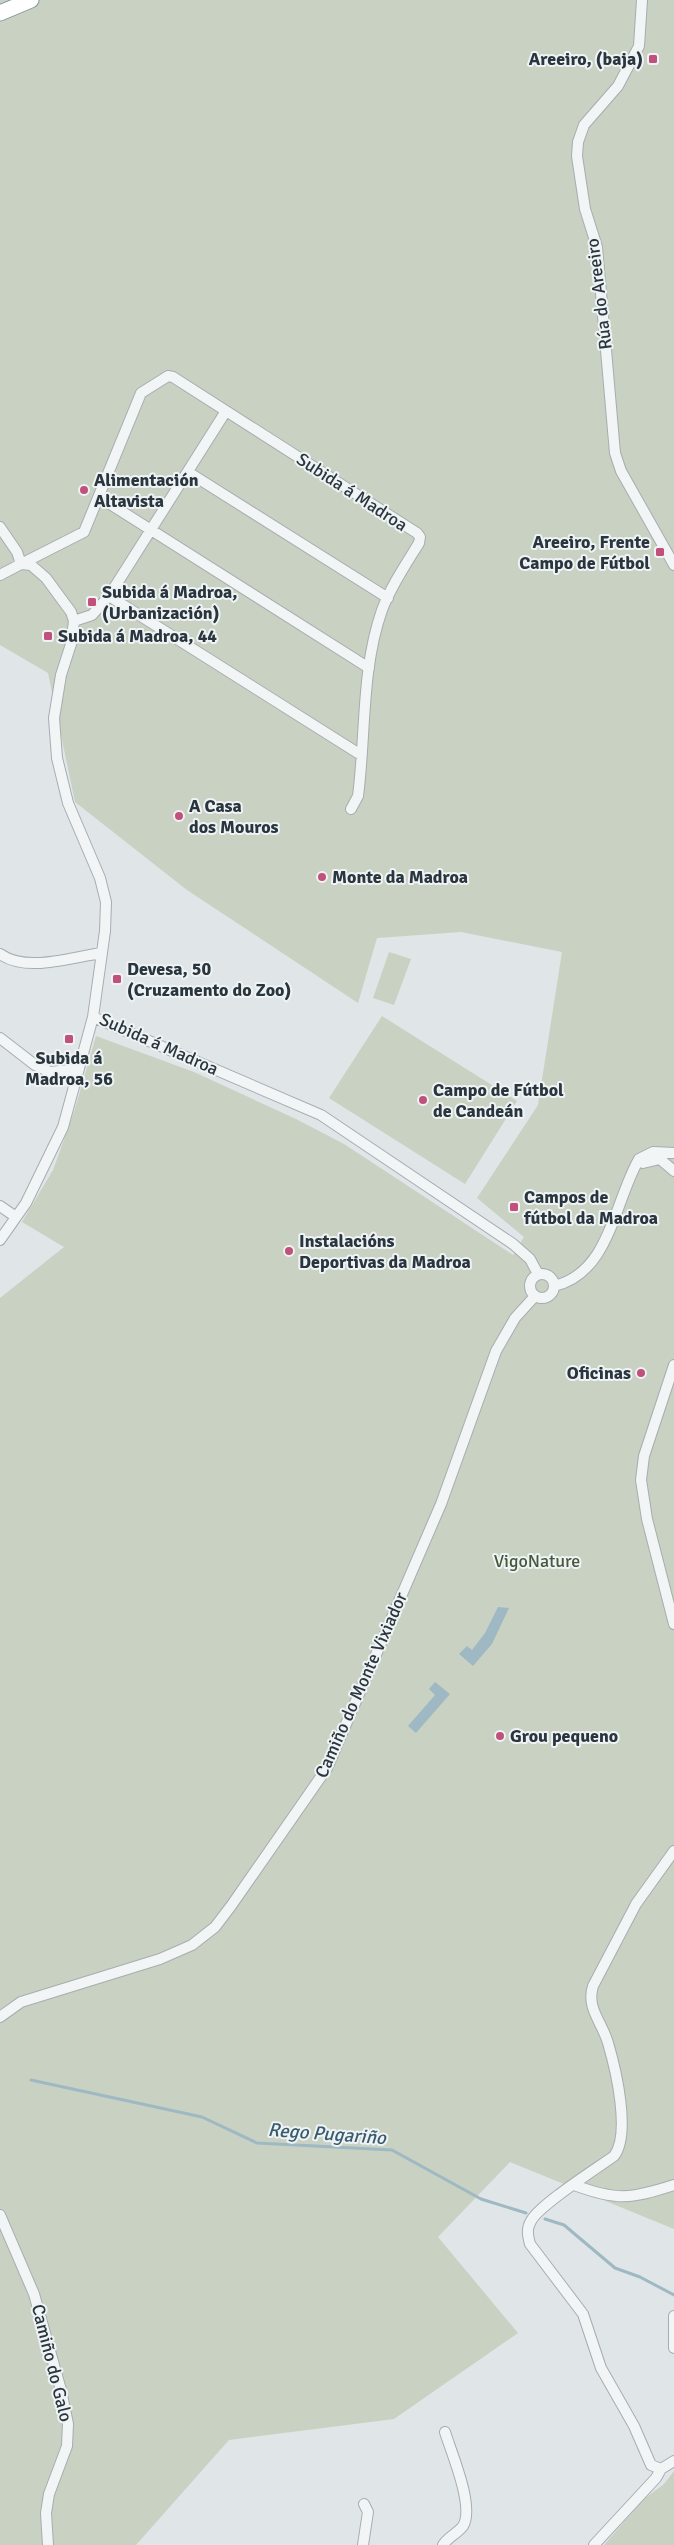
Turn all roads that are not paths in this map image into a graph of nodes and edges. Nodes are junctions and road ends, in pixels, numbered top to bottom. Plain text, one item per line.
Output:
1 (31, 0) edge
2 (642, 0) edge
3 (0, 13) edge
4 (226, 411) junction
5 (188, 472) junction
6 (99, 497) junction
7 (0, 527) edge
8 (150, 531) junction
9 (21, 564) junction
10 (674, 565) edge
11 (0, 575) edge
12 (109, 596) junction
13 (388, 598) junction
14 (74, 621) junction
15 (369, 668) junction
16 (361, 755) junction
17 (350, 809) dead end
18 (102, 953) junction
19 (0, 954) edge
20 (93, 1018) junction
21 (0, 1038) edge
22 (79, 1069) junction
23 (674, 1153) edge
24 (634, 1168) junction
25 (674, 1171) edge
26 (0, 1206) edge
27 (16, 1217) junction
28 (0, 1240) edge
29 (538, 1274) junction
30 (554, 1286) junction
31 (535, 1296) junction
32 (674, 1365) edge
33 (674, 1624) edge
34 (674, 1850) edge
35 (0, 2017) edge
36 (574, 2185) junction
37 (674, 2185) edge
38 (0, 2215) edge
39 (674, 2316) edge
40 (674, 2348) edge
41 (445, 2432) dead end
42 (674, 2461) edge
43 (661, 2469) junction
44 (364, 2504) dead end
45 (48, 2545) edge
46 (363, 2545) edge
47 (443, 2545) edge
48 (594, 2545) edge

1 - 3 highway
2 - 10 street, Rúa do Areeiro
4 - 5 street
4 - 6 street, Subida á Madroa
4 - 13 street, Subida á Madroa
5 - 8 street
5 - 13 street
6 - 8 street
6 - 9 street, Subida á Madroa
7 - 9 street
8 - 12 street
8 - 15 street
9 - 11 street, Subida á Madroa
9 - 14 street
12 - 14 street
12 - 16 street
13 - 15 street, Subida á Madroa
14 - 18 street, Subida á Madroa
15 - 16 street, Subida á Madroa
16 - 17 street, Subida á Madroa
18 - 19 street
18 - 20 street, Subida á Madroa
20 - 22 street
20 - 29 street, Subida á Madroa
21 - 22 street
22 - 27 street
23 - 24 street
24 - 25 street
24 - 30 street
26 - 27 street
27 - 28 street
29 - 30 street, Subida á Madroa
29 - 31 street
30 - 31 street
31 - 35 street, Camiño do Monte Vixiador
32 - 33 street
34 - 36 street
36 - 37 street
36 - 43 street
38 - 45 street, Camiño do Galo
39 - 40 street
41 - 47 street
42 - 43 street
43 - 48 street
44 - 46 street

